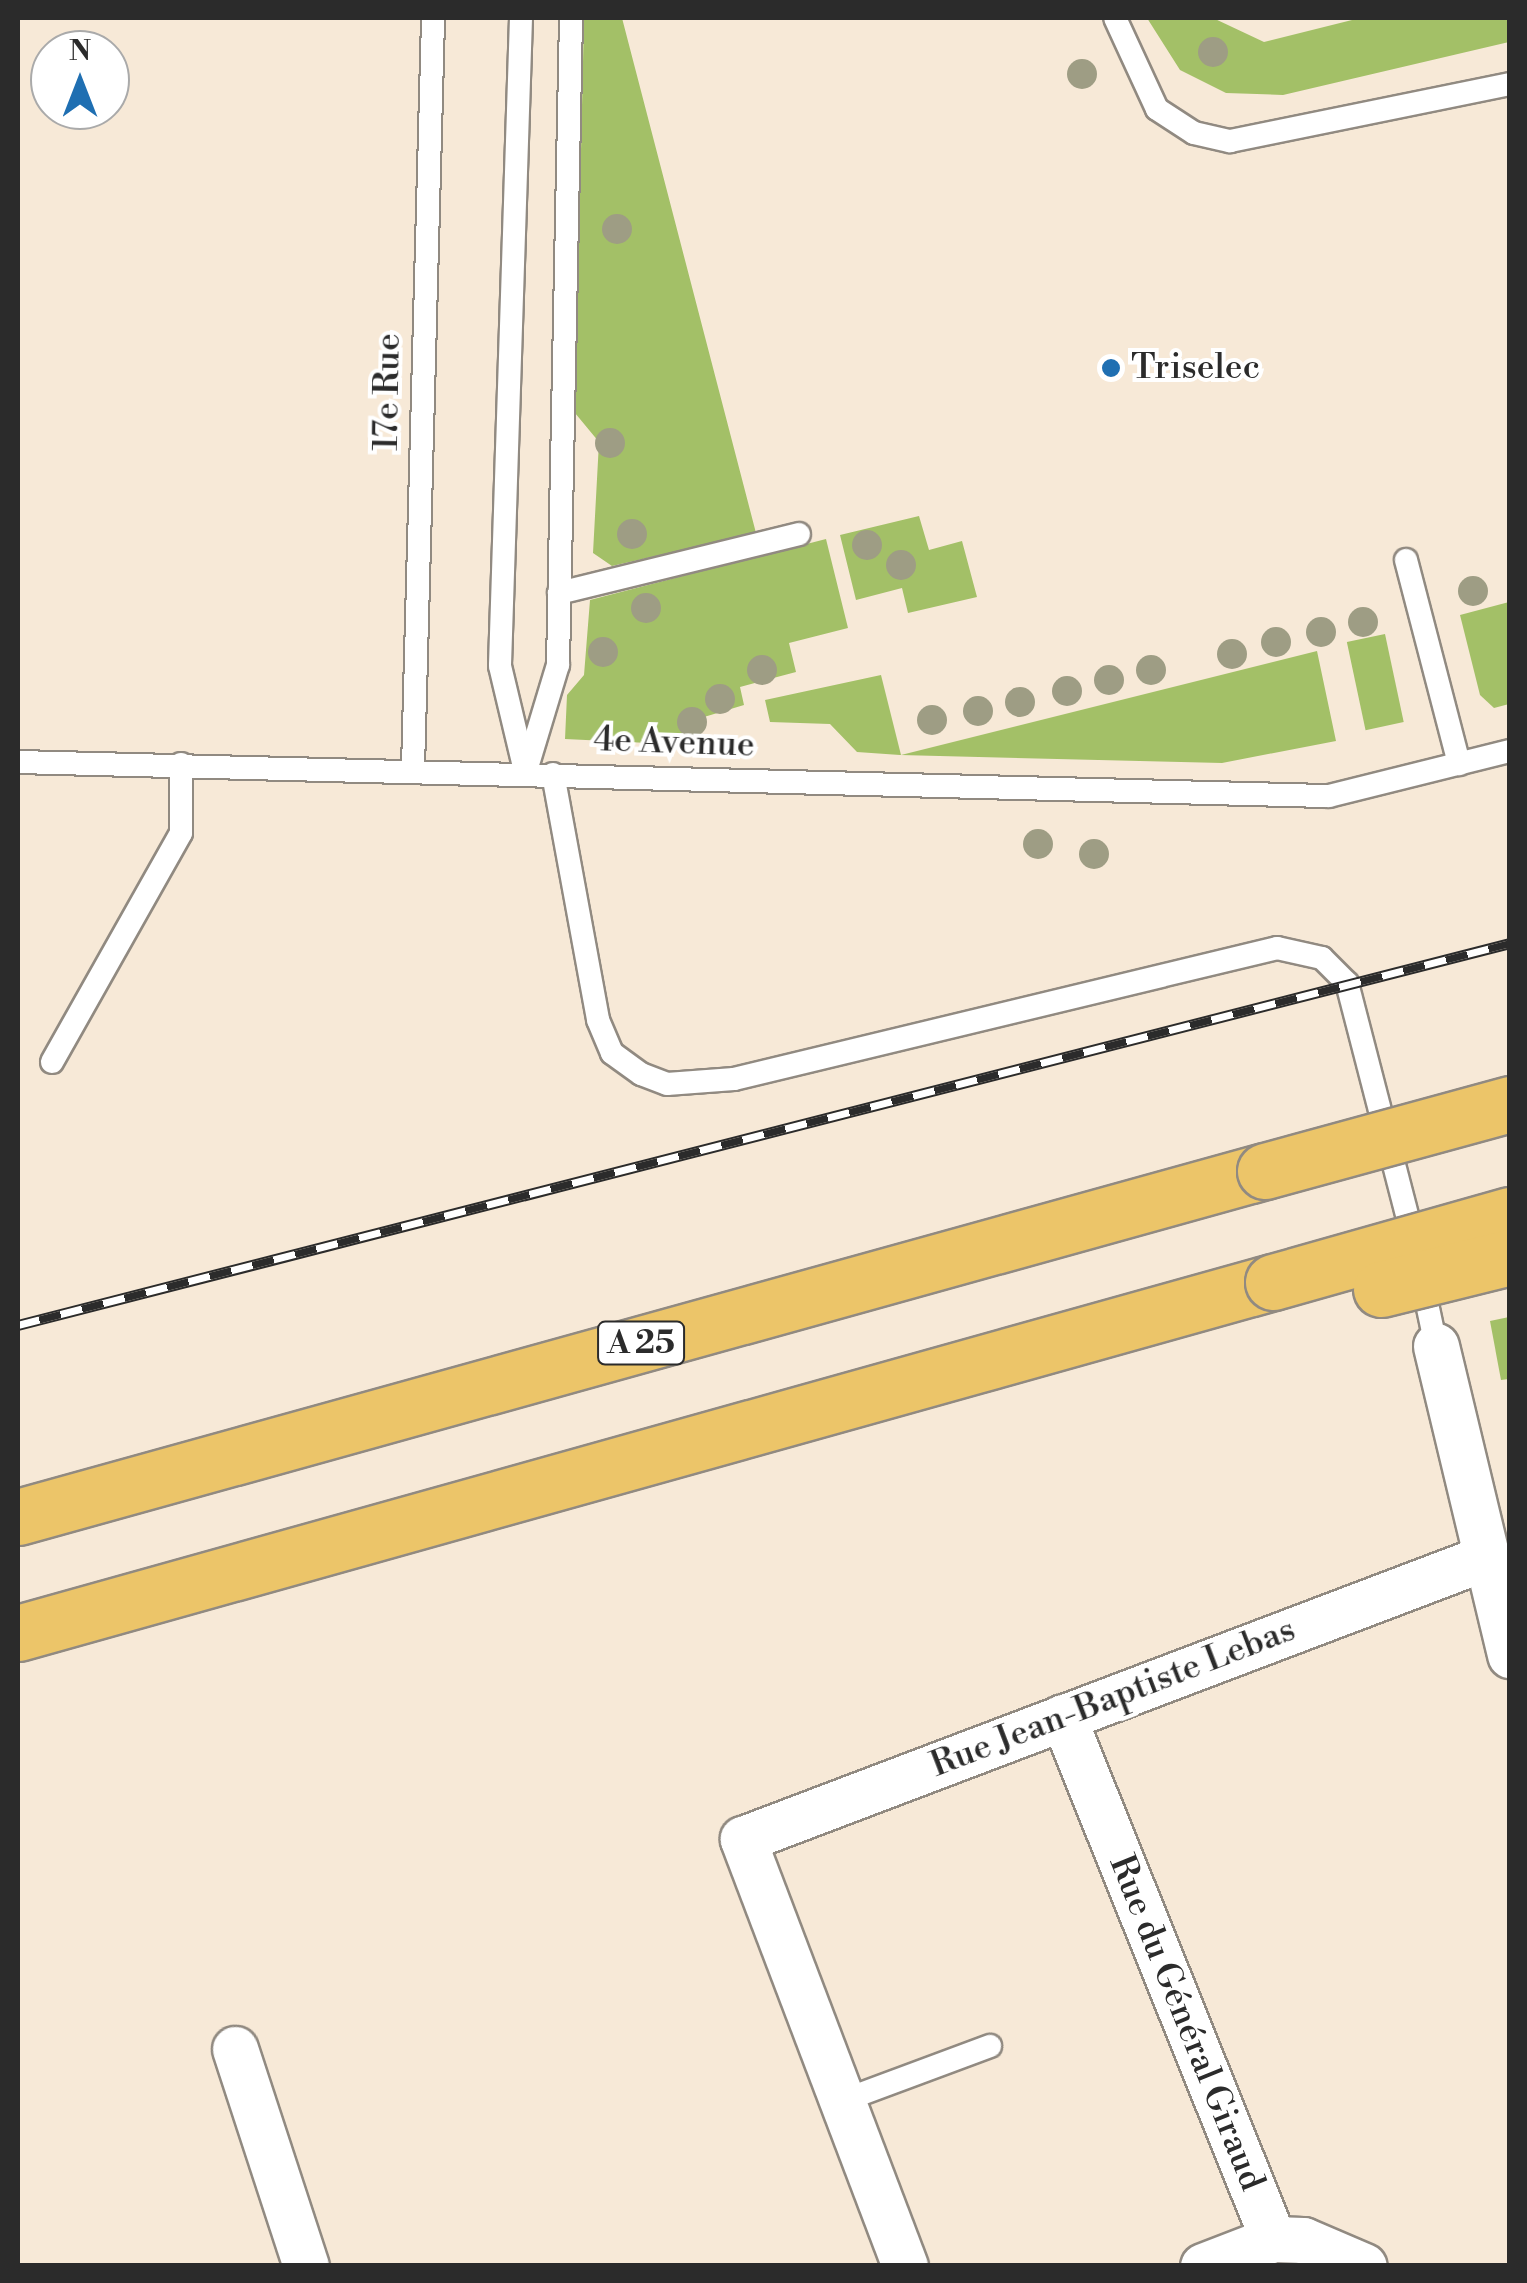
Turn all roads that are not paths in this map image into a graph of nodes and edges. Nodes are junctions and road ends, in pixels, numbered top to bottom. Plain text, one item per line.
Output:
1 (433, 18) edge
2 (521, 18) edge
3 (571, 18) edge
4 (1115, 18) edge
5 (1510, 84) edge
6 (800, 534) dead end
7 (1406, 560) dead end
8 (559, 594) junction
9 (1510, 751) edge
10 (18, 762) edge
11 (180, 764) junction
12 (1459, 764) junction
13 (413, 769) junction
14 (525, 774) junction
15 (553, 774) junction
16 (52, 1062) dead end
17 (1510, 1104) edge
18 (1510, 1215) edge
19 (1510, 1257) edge
20 (1277, 1298) junction
21 (1436, 1346) joint
22 (18, 1517) edge
23 (1484, 1558) junction
24 (1506, 1630) edge
25 (18, 1633) edge
26 (1062, 1717) junction
27 (990, 2046) dead end
28 (235, 2049) dead end
29 (842, 2101) junction
30 (1273, 2239) junction
31 (306, 2266) edge
32 (905, 2266) edge
33 (1204, 2266) edge
34 (1364, 2266) edge

1 - 13 lane, 17e Rue
2 - 14 lane
3 - 8 lane
4 - 5 lane
6 - 8 lane
7 - 12 lane
8 - 14 lane
9 - 12 lane, 4e Avenue
10 - 11 lane, 4e Avenue
11 - 13 lane, 4e Avenue
11 - 16 lane
12 - 15 lane, 4e Avenue
13 - 14 lane, 4e Avenue
14 - 15 lane, 4e Avenue
15 - 21 lane
17 - 22 highway, A 25, bridge
18 - 20 highway, bridge
19 - 20 highway, bridge
20 - 25 highway
21 - 23 street
23 - 24 street
23 - 26 street, Rue Jean-Baptiste Lebas
26 - 29 street, Rue Jean-Baptiste Lebas
26 - 30 street, Rue du Général Giraud
27 - 29 lane
28 - 31 street
29 - 32 street
30 - 33 street
30 - 34 street

